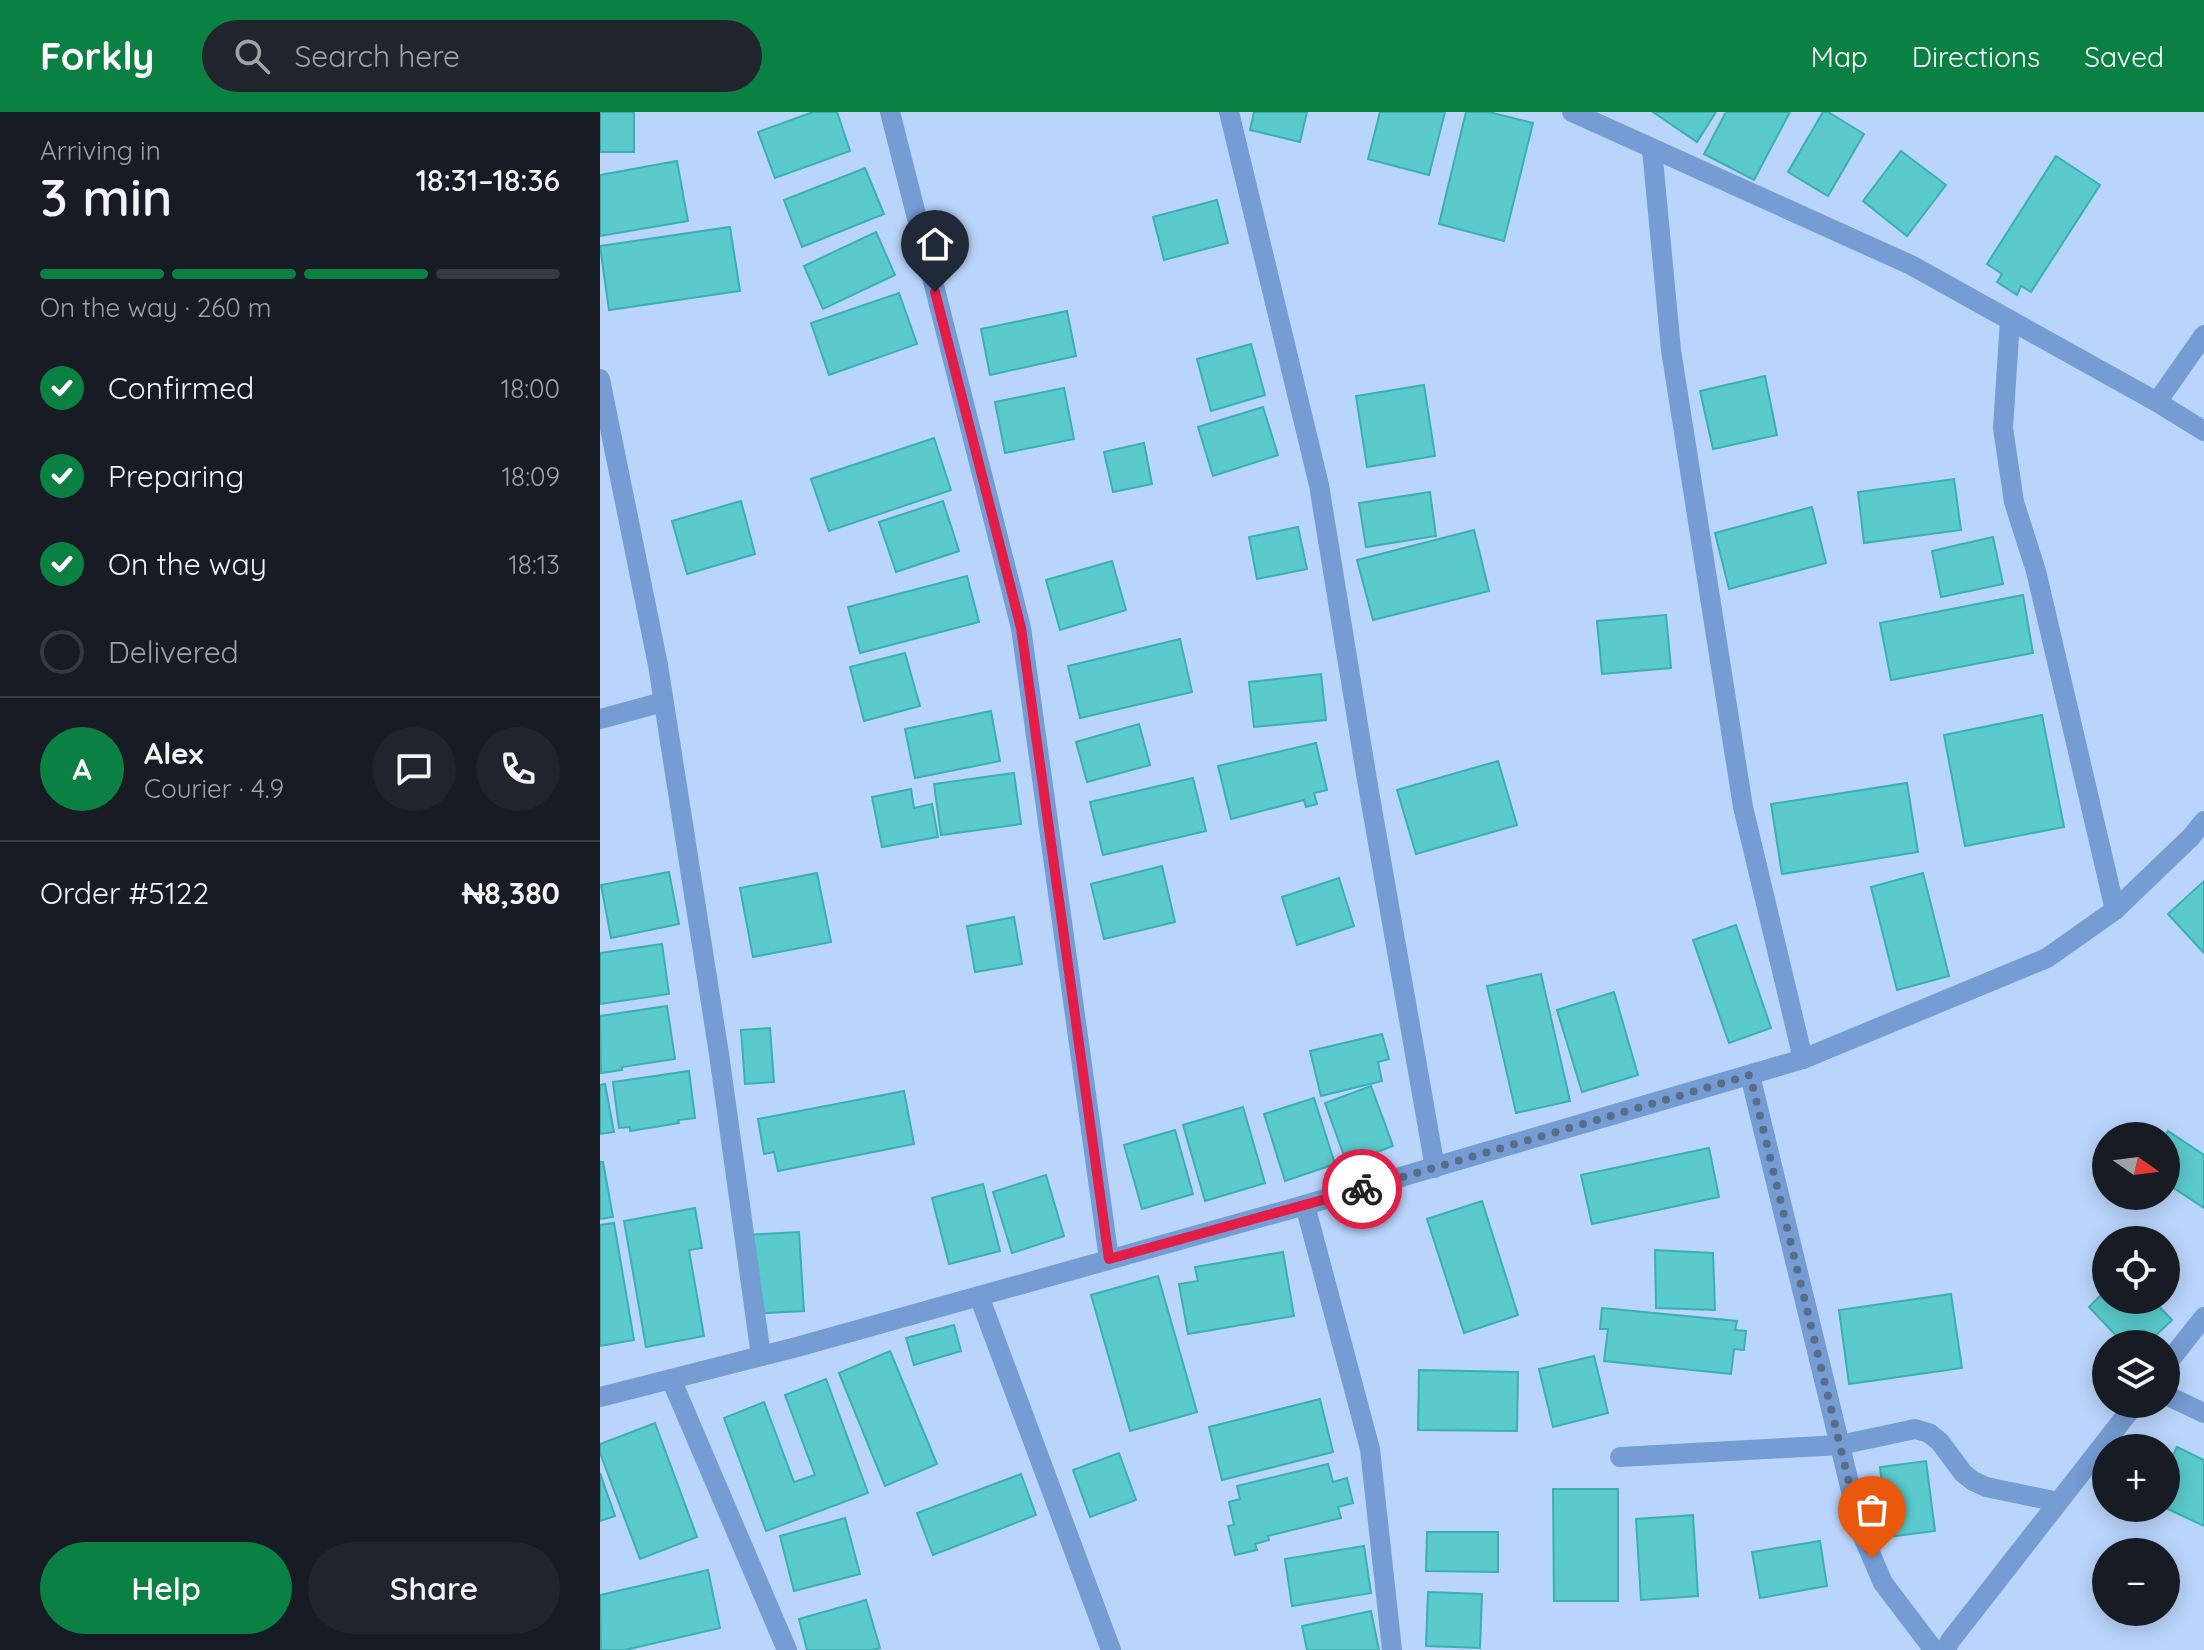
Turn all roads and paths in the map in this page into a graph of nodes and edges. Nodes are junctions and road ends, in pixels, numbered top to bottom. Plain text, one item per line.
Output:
1 (890, 112) edge
2 (1229, 112) edge
3 (1572, 112) edge
4 (1652, 149) junction
5 (2010, 320) junction
6 (2204, 335) edge
7 (600, 379) edge
8 (2157, 402) junction
9 (2204, 431) edge
10 (663, 702) junction
11 (600, 719) edge
12 (2204, 821) edge
13 (2115, 910) junction
14 (1803, 1059) junction
15 (1750, 1075) junction
16 (1435, 1168) junction
17 (1305, 1205) junction
18 (1109, 1259) junction
19 (979, 1296) junction
20 (2204, 1317) edge
21 (2180, 1347) edge
22 (761, 1356) junction
23 (671, 1379) junction
24 (600, 1397) edge
25 (2180, 1402) edge
26 (2204, 1413) edge
27 (2124, 1418) edge
28 (1840, 1445) junction
29 (1620, 1457) dead end
30 (2058, 1502) junction
31 (787, 1650) edge
32 (1111, 1650) edge
33 (1392, 1650) edge
34 (1934, 1650) edge
35 (1946, 1650) edge

1 - 18 street
2 - 16 street
3 - 4 street
4 - 5 street
4 - 14 street
5 - 8 street
5 - 13 street
6 - 8 street
7 - 10 street
8 - 9 street
10 - 11 street
10 - 22 street
12 - 13 street
13 - 14 street
14 - 15 street
15 - 16 street
15 - 28 street
16 - 17 street
17 - 18 street
17 - 33 street
18 - 19 street
19 - 22 street
19 - 32 street
20 - 21 street
22 - 23 street
23 - 24 street
23 - 31 street
25 - 26 street
27 - 30 street
28 - 29 street
28 - 30 street
28 - 34 street
30 - 35 street

